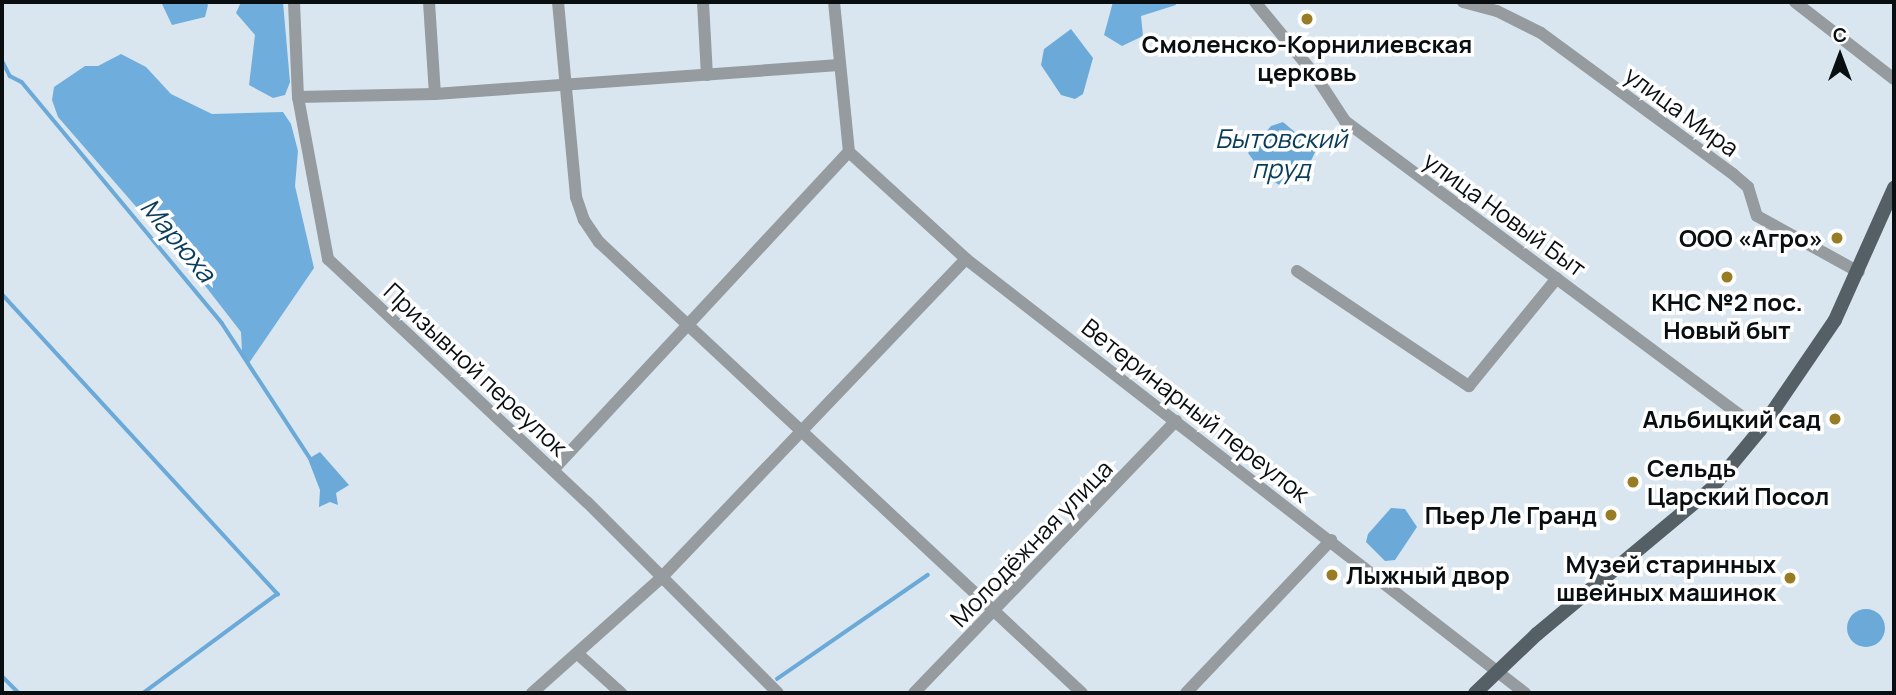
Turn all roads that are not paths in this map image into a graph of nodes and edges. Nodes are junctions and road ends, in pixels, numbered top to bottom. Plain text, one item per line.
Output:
1 (295, 2) edge
2 (429, 2) edge
3 (558, 2) edge
4 (703, 2) edge
5 (834, 2) edge
6 (1255, 2) edge
7 (1462, 2) edge
8 (1795, 2) edge
9 (839, 65) junction
10 (707, 75) junction
11 (1894, 79) edge
12 (563, 84) junction
13 (435, 94) junction
14 (298, 97) junction
15 (849, 152) junction
16 (1894, 188) edge
17 (966, 259) junction
18 (1297, 271) dead end
19 (1859, 272) junction
20 (1557, 278) junction
21 (691, 325) junction
22 (1176, 421) junction
23 (802, 430) junction
24 (1760, 430) junction
25 (553, 470) junction
26 (1331, 540) junction
27 (662, 577) junction
28 (998, 611) junction
29 (579, 655) junction
30 (1497, 672) junction
31 (532, 693) edge
32 (621, 693) edge
33 (778, 693) edge
34 (914, 693) edge
35 (1082, 693) edge
36 (1186, 693) edge
37 (1475, 693) edge
38 (1525, 693) edge

1 - 14 street, Призывной переулок
2 - 13 street
3 - 12 street
4 - 10 street
5 - 9 street
6 - 20 street, улица Новый Быт
7 - 19 street, улица Мира
8 - 11 street
9 - 10 street
9 - 15 street
10 - 12 street
12 - 13 street
12 - 21 street
13 - 14 street
14 - 25 street, Призывной переулок
15 - 17 street, Ветеринарный переулок
15 - 21 street
16 - 19 main road
17 - 22 street, Ветеринарный переулок
17 - 23 street
18 - 20 street
19 - 24 main road
20 - 24 street, улица Новый Быт
21 - 23 street
21 - 25 street
22 - 26 street, Ветеринарный переулок
22 - 28 street, Молодёжная улица
23 - 27 street
23 - 28 street
24 - 30 main road
25 - 27 street, Призывной переулок
26 - 30 street, Ветеринарный переулок
26 - 36 street
27 - 29 street
27 - 33 street, Призывной переулок
28 - 34 street, Молодёжная улица
28 - 35 street
29 - 31 street
29 - 32 street
30 - 37 main road
30 - 38 street, Ветеринарный переулок

